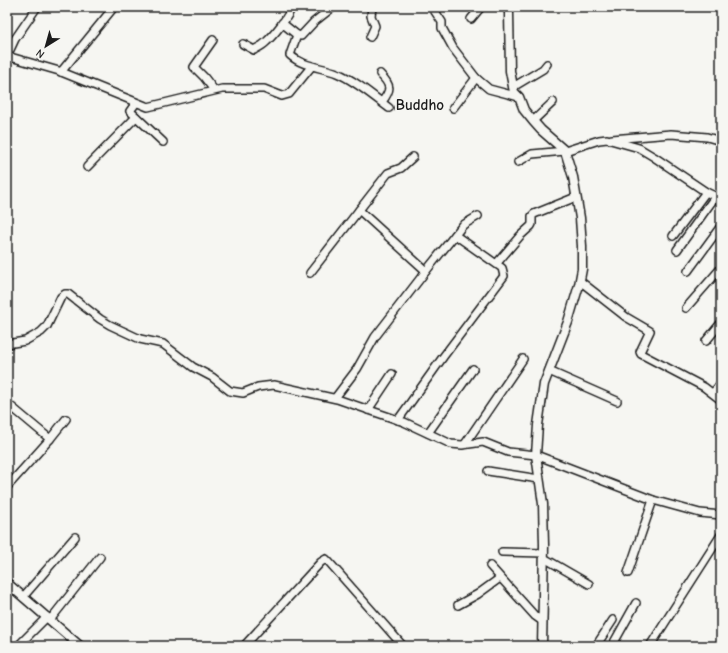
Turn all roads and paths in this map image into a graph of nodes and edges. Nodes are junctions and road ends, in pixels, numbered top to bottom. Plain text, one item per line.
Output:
1 (37, 7) edge
2 (114, 7) edge
3 (291, 7) edge
4 (333, 7) edge
5 (372, 7) edge
6 (432, 7) edge
7 (481, 7) edge
8 (507, 7) edge
9 (471, 19) dead end
10 (282, 23) junction
11 (297, 34) junction
12 (370, 37) dead end
13 (213, 40) dead end
14 (243, 44) dead end
15 (7, 56) edge
16 (547, 64) dead end
17 (312, 67) junction
18 (61, 72) junction
19 (380, 74) dead end
20 (476, 78) junction
21 (513, 87) junction
22 (214, 90) junction
23 (518, 97) junction
24 (382, 102) junction
25 (553, 102) dead end
26 (136, 103) junction
27 (389, 108) dead end
28 (453, 108) dead end
29 (136, 116) junction
30 (533, 121) junction
31 (607, 139) junction
32 (721, 141) edge
33 (162, 142) dead end
34 (565, 151) junction
35 (413, 157) dead end
36 (518, 162) dead end
37 (87, 167) dead end
38 (706, 192) junction
39 (576, 197) junction
40 (718, 198) edge
41 (359, 210) junction
42 (478, 216) dead end
43 (721, 226) edge
44 (455, 234) junction
45 (673, 236) dead end
46 (677, 250) dead end
47 (497, 264) junction
48 (721, 268) edge
49 (426, 271) junction
50 (688, 271) dead end
51 (310, 273) dead end
52 (580, 282) junction
53 (686, 308) dead end
54 (721, 323) edge
55 (706, 341) dead end
56 (7, 344) edge
57 (523, 359) dead end
58 (473, 369) dead end
59 (549, 371) junction
60 (392, 374) dead end
61 (721, 383) edge
62 (713, 393) junction
63 (334, 398) junction
64 (721, 400) edge
65 (617, 401) dead end
66 (7, 402) edge
67 (368, 410) junction
68 (66, 419) dead end
69 (398, 420) junction
70 (428, 433) junction
71 (50, 439) junction
72 (465, 444) junction
73 (536, 455) junction
74 (488, 471) dead end
75 (539, 479) junction
76 (7, 487) edge
77 (653, 500) junction
78 (721, 515) edge
79 (721, 535) edge
80 (76, 537) dead end
81 (502, 552) dead end
82 (544, 555) junction
83 (100, 557) dead end
84 (490, 566) dead end
85 (628, 573) dead end
86 (500, 578) junction
87 (7, 583) edge
88 (589, 584) dead end
89 (22, 596) junction
90 (636, 603) dead end
91 (458, 605) dead end
92 (48, 619) junction
93 (613, 620) dead end
94 (542, 621) junction
95 (18, 646) edge
96 (80, 646) edge
97 (244, 646) edge
98 (404, 646) edge
99 (542, 646) edge
100 (596, 646) edge
101 (612, 646) edge
102 (650, 646) edge

1 - 15 street
2 - 18 street
3 - 10 street
4 - 11 street
5 - 12 street
6 - 20 street
7 - 9 street
8 - 21 street
10 - 11 street
10 - 14 street
11 - 17 street
13 - 22 street
15 - 18 street
16 - 21 street
17 - 22 street
17 - 24 street
18 - 26 street
19 - 24 street
20 - 23 street
20 - 28 street
21 - 23 street
22 - 26 street
23 - 30 street
24 - 27 street
25 - 30 street
26 - 29 street
29 - 33 street
29 - 37 street
30 - 34 street
31 - 32 street
31 - 34 street
31 - 38 street
34 - 36 street
34 - 39 street
35 - 41 street
38 - 40 street
38 - 45 street
39 - 47 street
39 - 52 street
40 - 46 street
41 - 49 street
41 - 51 street
42 - 44 street
43 - 50 street
44 - 47 street
44 - 49 street
47 - 69 street
48 - 53 street
49 - 63 street
52 - 59 street
52 - 62 street
54 - 55 street
56 - 63 street
57 - 72 street
58 - 70 street
59 - 65 street
59 - 73 street
60 - 67 street
61 - 62 street
62 - 64 street
63 - 67 street
66 - 71 street
67 - 69 street
68 - 71 street
69 - 70 street
70 - 72 street
71 - 76 street
72 - 73 street
73 - 75 street
73 - 77 street
74 - 75 street
75 - 82 street
77 - 78 street
77 - 85 street
79 - 102 street
80 - 89 street
81 - 82 street
82 - 88 street
82 - 94 street
83 - 92 street
84 - 86 street
86 - 91 street
86 - 94 street
87 - 89 street
89 - 92 street
90 - 101 street
92 - 95 street
92 - 96 street
93 - 100 street
94 - 99 street
97 - 98 street

